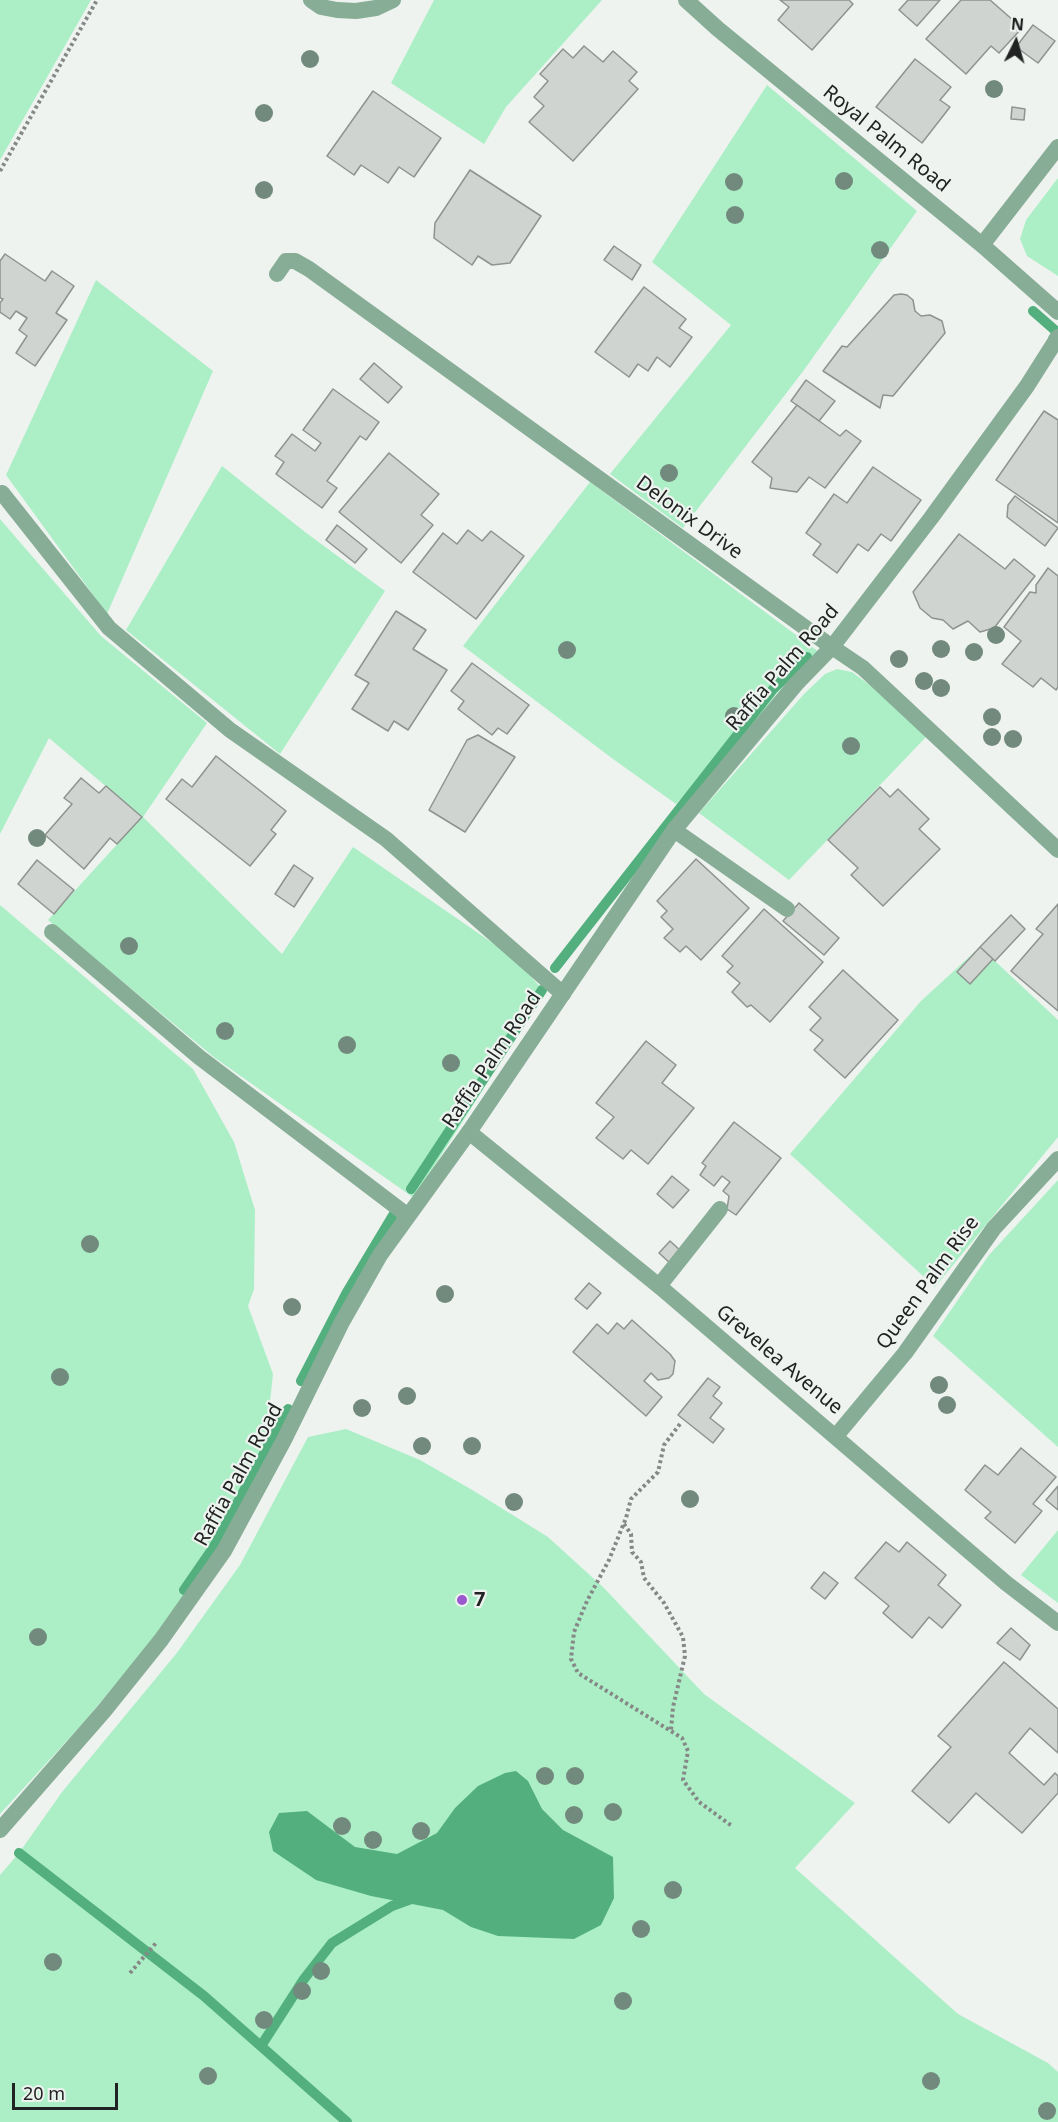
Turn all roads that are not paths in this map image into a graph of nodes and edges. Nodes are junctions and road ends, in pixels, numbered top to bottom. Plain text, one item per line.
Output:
1 (310, 0) edge
2 (393, 0) edge
3 (686, 0) edge
4 (1058, 147) edge
5 (982, 245) junction
6 (277, 274) dead end
7 (1058, 312) edge
8 (1058, 337) edge
9 (2, 493) dead end
10 (831, 648) junction
11 (674, 830) junction
12 (1058, 850) edge
13 (787, 909) dead end
14 (52, 932) dead end
15 (563, 994) junction
16 (469, 1132) junction
17 (1058, 1159) edge
18 (720, 1209) dead end
19 (407, 1215) junction
20 (658, 1286) junction
21 (836, 1436) junction
22 (1058, 1623) edge
23 (0, 1830) edge

1 - 2 street
3 - 5 street, Royal Palm Road
4 - 5 street
5 - 7 street, Royal Palm Road
6 - 10 street, Delonix Drive
8 - 10 street, Raffia Palm Road
9 - 15 street
10 - 11 street, Raffia Palm Road
10 - 12 street, Delonix Drive
11 - 13 street
11 - 15 street, Raffia Palm Road
14 - 19 street
15 - 16 street, Raffia Palm Road
16 - 19 street, Raffia Palm Road
16 - 20 street, Grevelea Avenue
17 - 21 street, Queen Palm Rise
18 - 20 street
19 - 23 street, Raffia Palm Road
20 - 21 street, Grevelea Avenue
21 - 22 street, Grevelea Avenue

